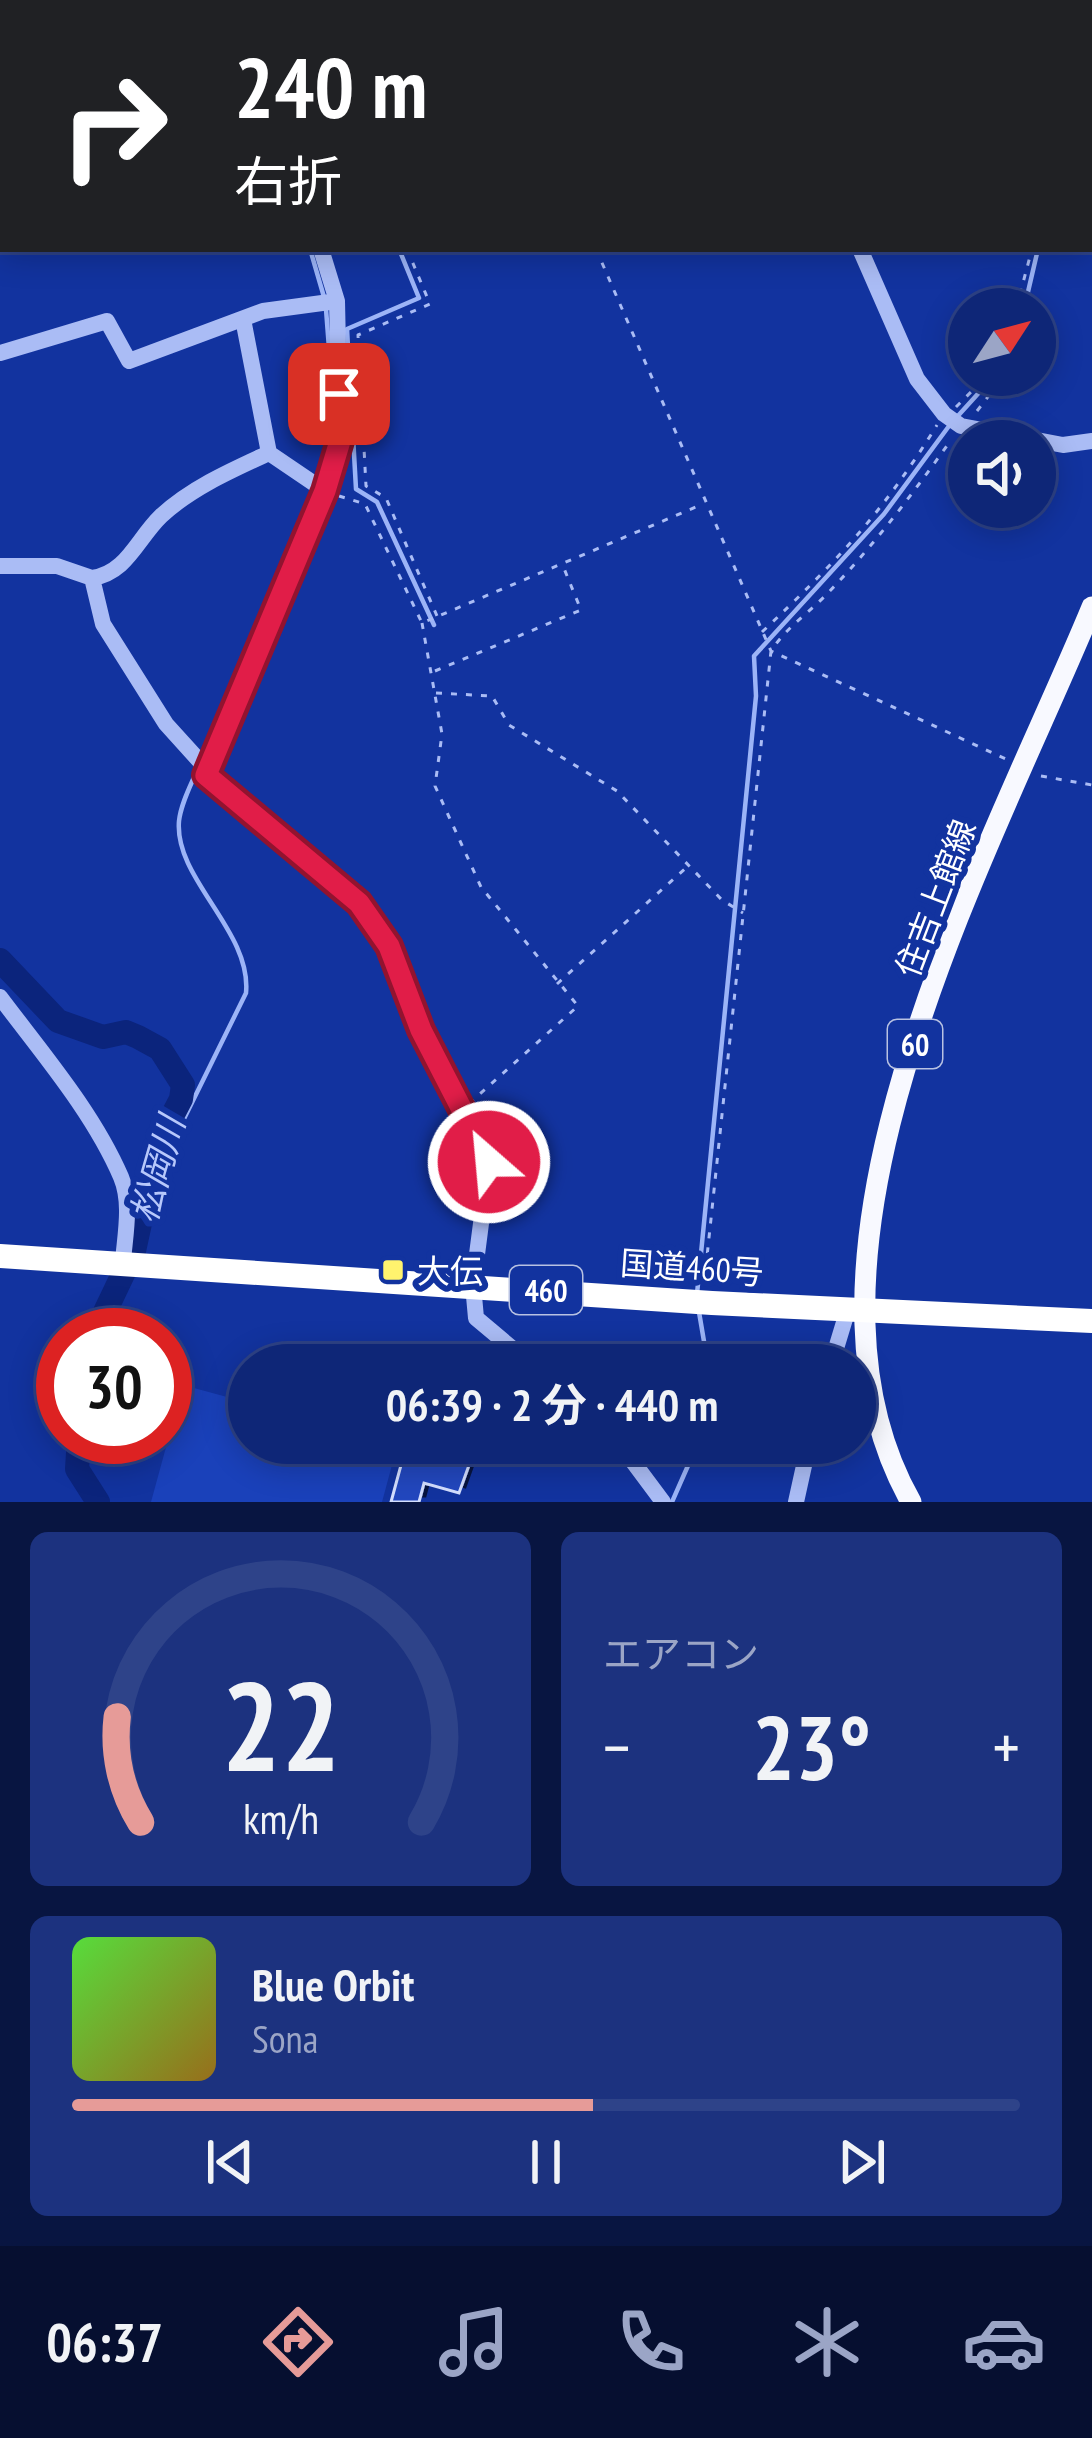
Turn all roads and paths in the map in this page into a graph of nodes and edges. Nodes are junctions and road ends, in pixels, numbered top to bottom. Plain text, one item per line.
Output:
1 (322, 252) edge
2 (408, 252) edge
3 (597, 252) edge
4 (861, 252) edge
5 (1031, 252) edge
6 (1022, 288) edge
7 (337, 301) junction
8 (243, 319) junction
9 (0, 353) edge
10 (971, 396) edge
11 (987, 396) edge
12 (944, 414) junction
13 (952, 420) edge
14 (966, 420) edge
15 (1092, 441) edge
16 (948, 444) edge
17 (1056, 444) edge
18 (268, 453) junction
19 (325, 491) junction
20 (704, 503) junction
21 (562, 564) junction
22 (0, 566) edge
23 (92, 578) junction
24 (1092, 607) edge
25 (437, 617) junction
26 (422, 623) junction
27 (761, 633) junction
28 (771, 651) junction
29 (432, 672) junction
30 (436, 693) junction
31 (1025, 768) junction
32 (206, 775) junction
33 (1092, 785) edge
34 (688, 866) junction
35 (744, 914) junction
36 (557, 984) junction
37 (0, 997) edge
38 (462, 1108) junction
39 (0, 1256) edge
40 (123, 1261) junction
41 (473, 1285) junction
42 (712, 1303) junction
43 (857, 1308) junction
44 (1092, 1321) edge
45 (507, 1344) edge
46 (841, 1344) edge
47 (635, 1464) edge
48 (804, 1464) edge
49 (663, 1502) edge
50 (796, 1502) edge
51 (911, 1502) edge

1 - 7 street
2 - 25 path
3 - 20 path
4 - 12 street
5 - 6 path
7 - 8 street
7 - 19 street
8 - 9 street
8 - 18 street
10 - 12 path
11 - 14 path
12 - 13 street
12 - 27 path
15 - 17 street
16 - 28 path
18 - 19 street
18 - 23 street
19 - 26 path
19 - 32 street
20 - 21 path
20 - 27 path
21 - 25 path
21 - 29 path
22 - 23 street
23 - 32 street
24 - 31 main road, 住吉上館線 / 60
25 - 26 path
26 - 29 path
27 - 28 path
28 - 31 path
28 - 35 path
29 - 30 path
30 - 34 path
30 - 36 path
31 - 33 path
31 - 43 main road, 住吉上館線 / 60
32 - 38 street
34 - 35 path
34 - 36 path
35 - 42 path
36 - 38 path
37 - 40 street
38 - 41 street
39 - 40 highway, 国道460号 / 460
40 - 41 highway, 国道460号 / 460
41 - 42 highway, 国道460号 / 460
41 - 45 street
42 - 43 highway, 国道460号 / 460
43 - 44 highway, 国道460号 / 460
43 - 46 street
43 - 51 main road, 住吉上館線 / 60
47 - 49 street
48 - 50 street

